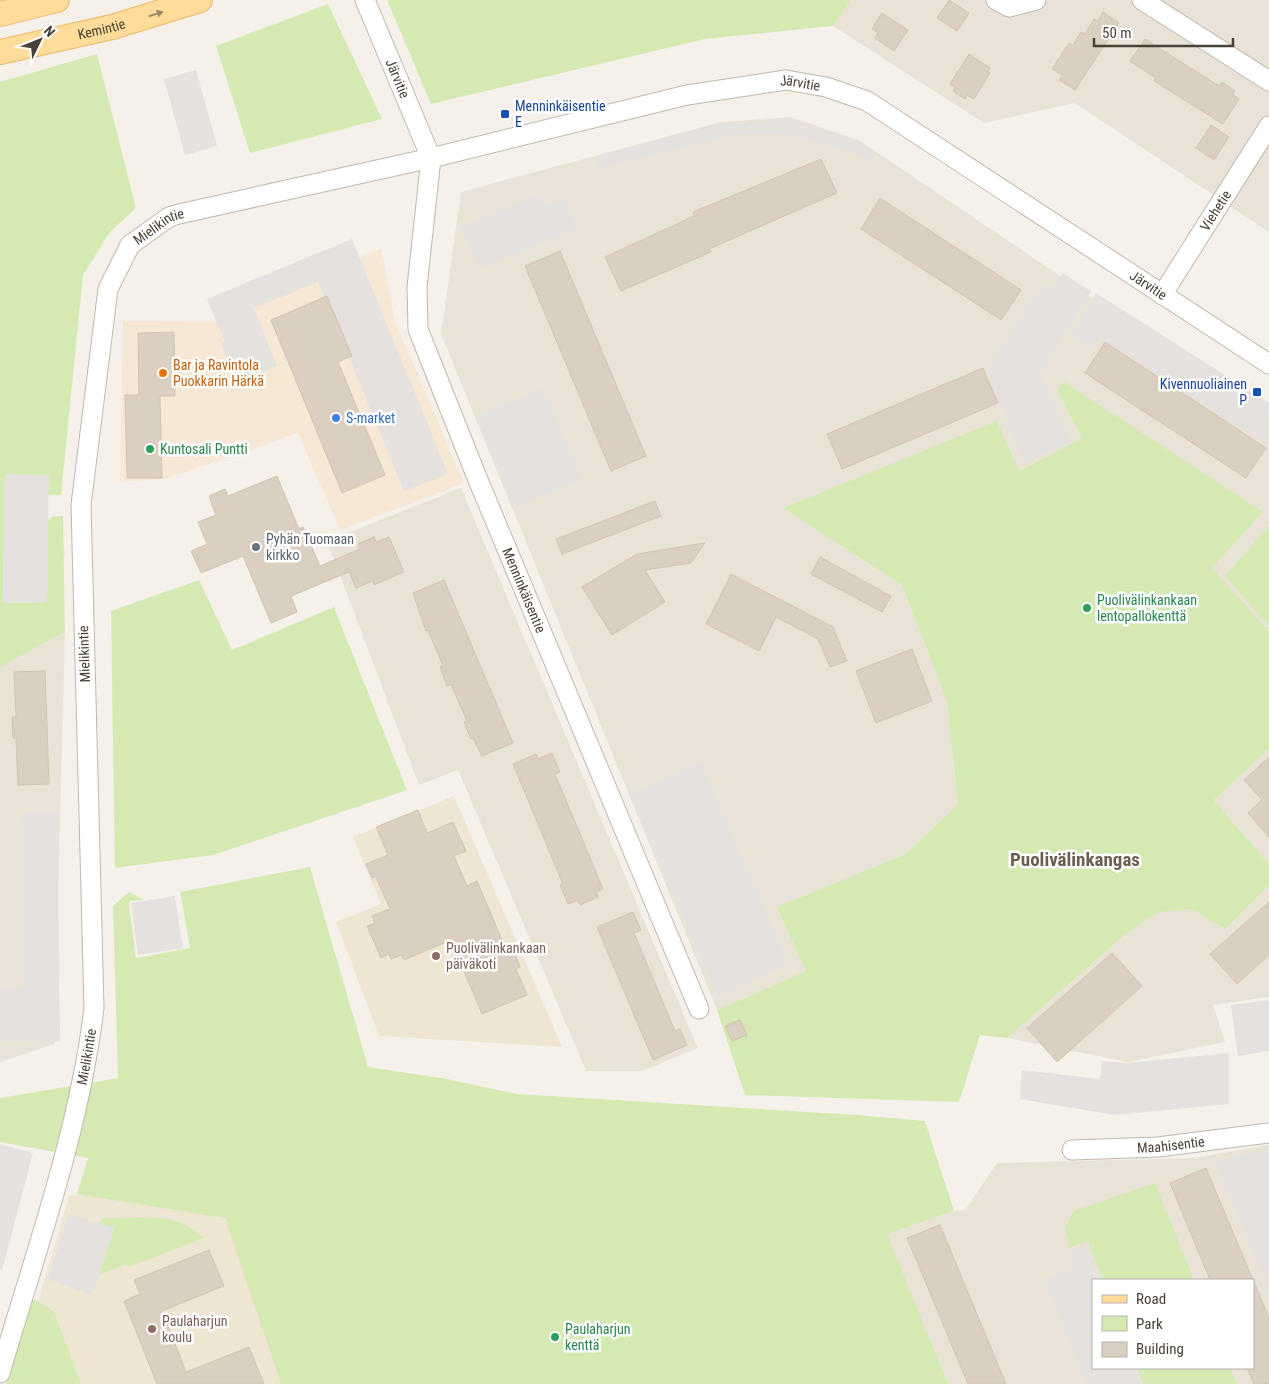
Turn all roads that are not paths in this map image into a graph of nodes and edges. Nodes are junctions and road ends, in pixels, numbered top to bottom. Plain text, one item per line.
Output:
1 (57, 0) edge
2 (200, 0) edge
3 (365, 0) edge
4 (996, 0) edge
5 (1036, 0) edge
6 (1142, 0) edge
7 (0, 14) edge
8 (0, 52) edge
9 (1269, 81) edge
10 (1269, 126) edge
11 (431, 158) junction
12 (1162, 295) junction
13 (1269, 364) edge
14 (699, 1009) dead end
15 (1269, 1133) edge
16 (1072, 1150) dead end
17 (0, 1373) edge

1 - 7 main road
8 -> 2 main road, Kemintie
3 - 11 street, Järvitie
4 - 5 street
6 - 9 street
10 - 12 street, Viehetie
11 - 12 street, Järvitie
11 - 14 street, Menninkäisentie
11 - 17 street, Mielikintie
12 - 13 street, Järvitie
15 - 16 street, Maahisentie

